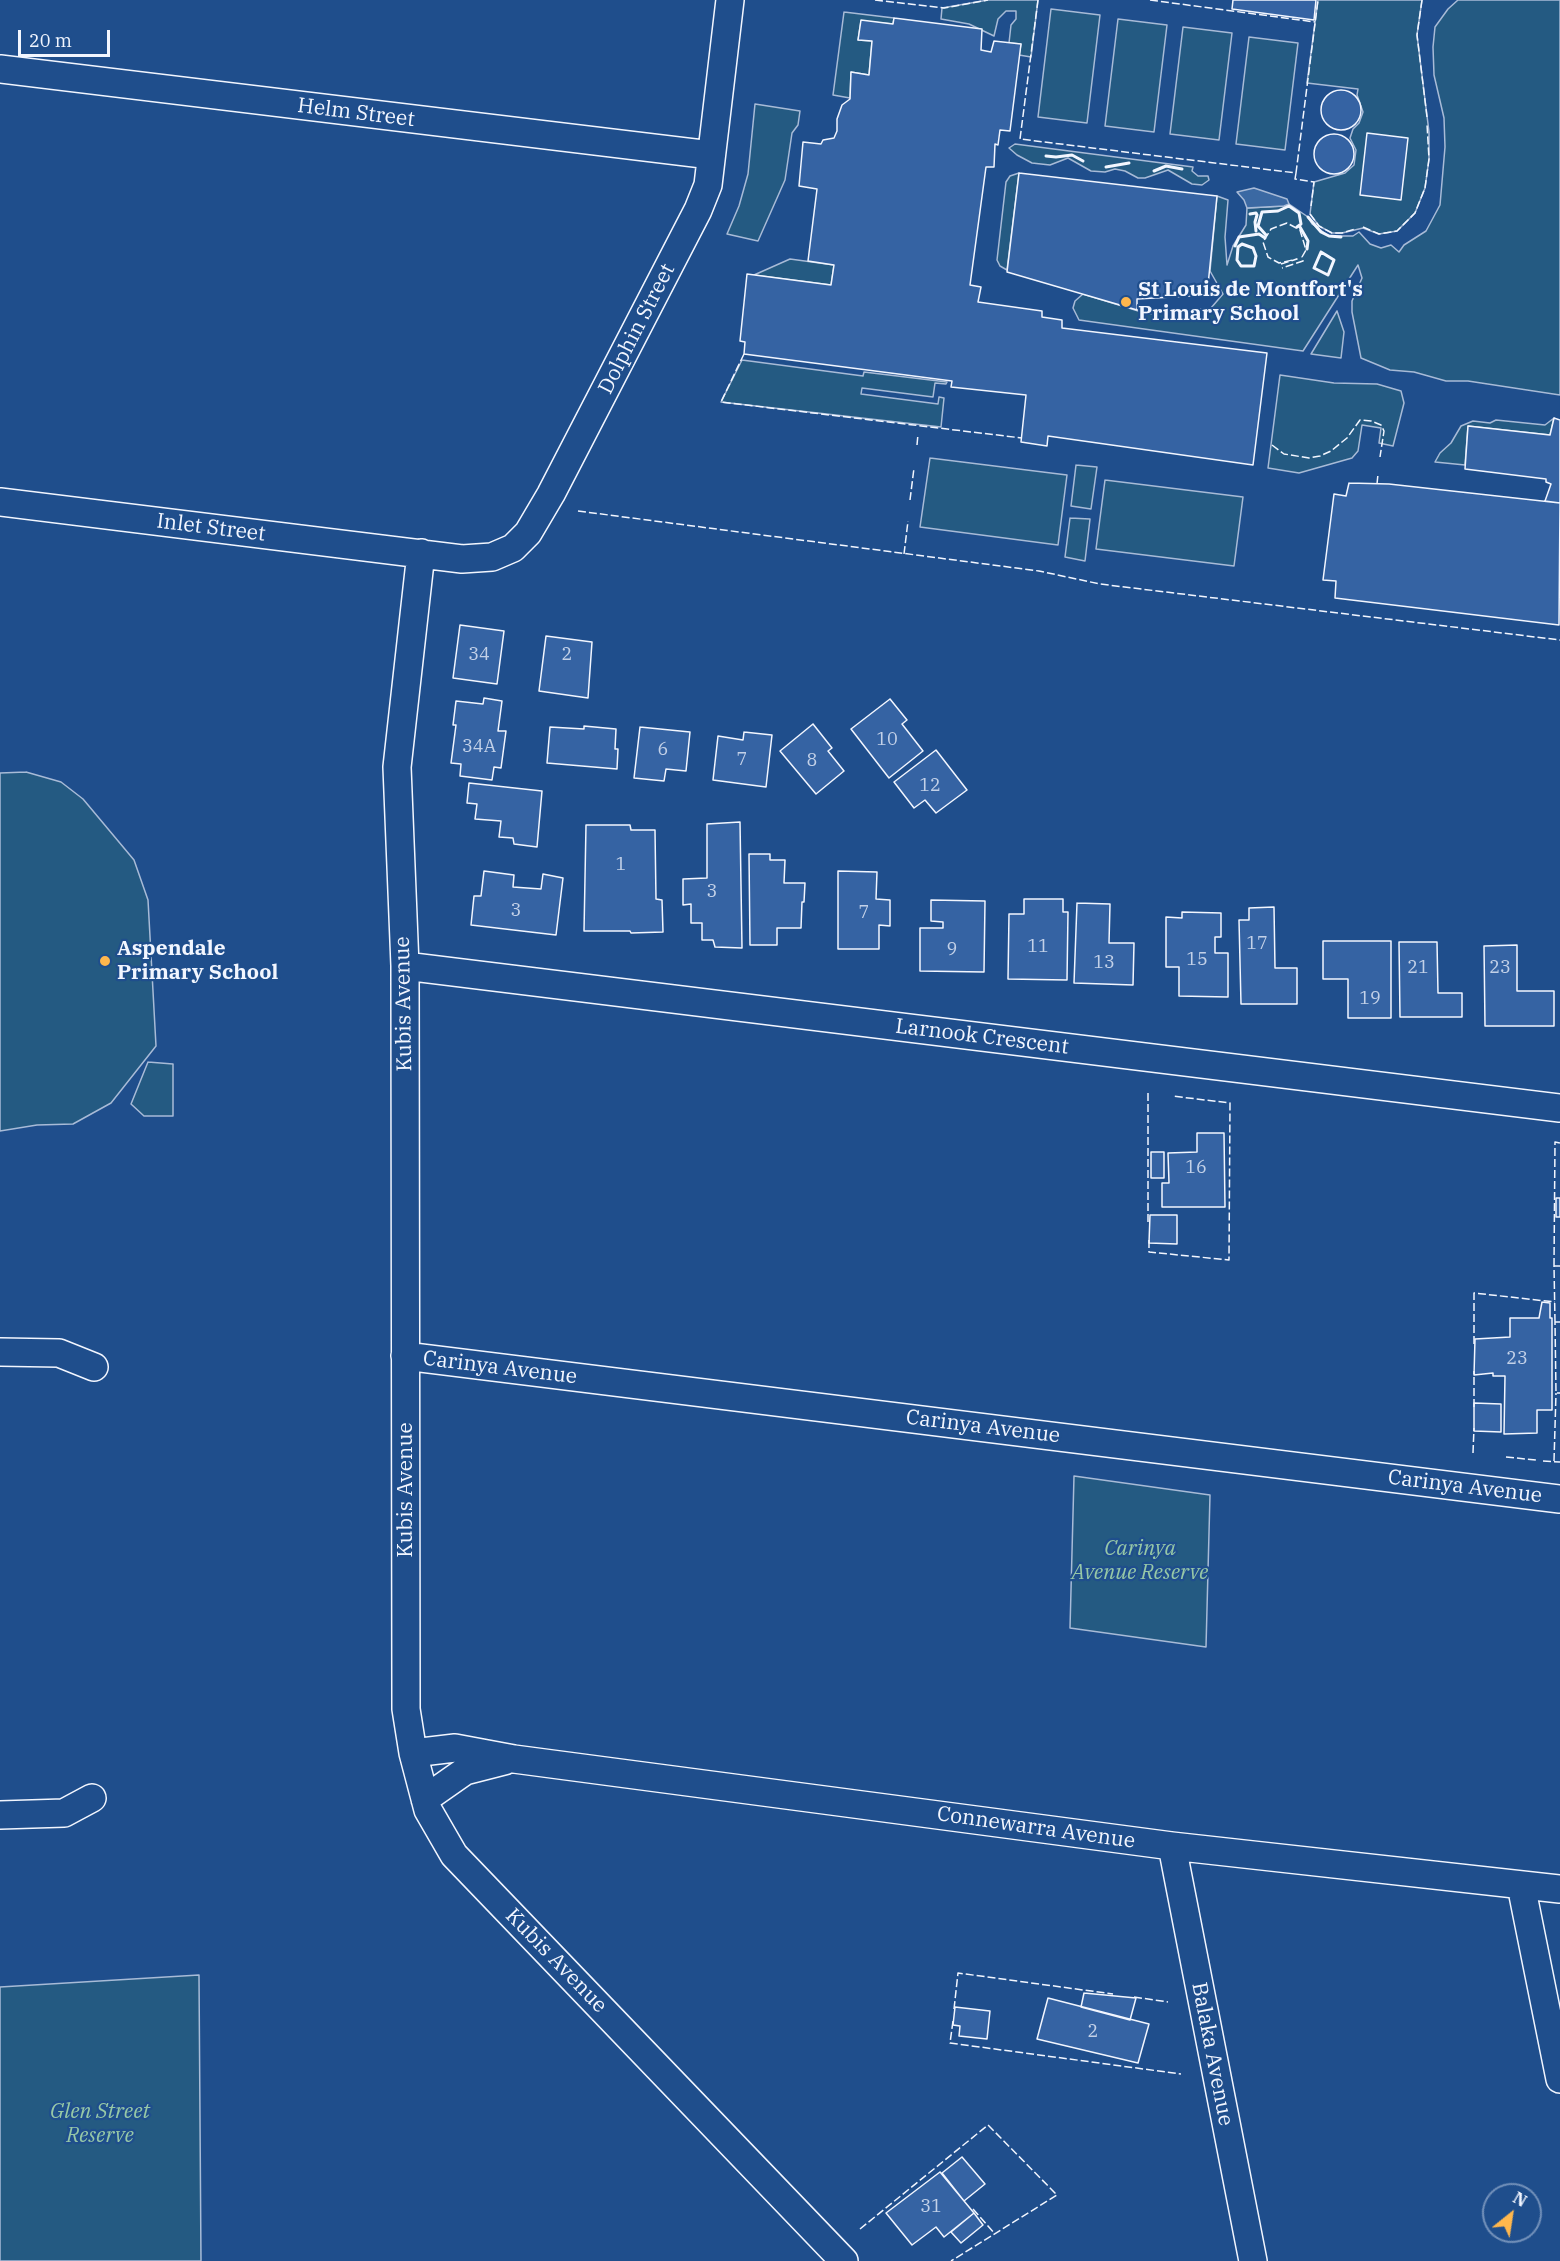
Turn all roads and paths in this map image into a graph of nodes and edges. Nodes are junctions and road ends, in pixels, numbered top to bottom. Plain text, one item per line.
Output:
1 (730, 0) edge
2 (0, 69) edge
3 (711, 155) junction
4 (0, 502) edge
5 (421, 553) junction
6 (405, 966) junction
7 (1560, 1108) edge
8 (0, 1352) edge
9 (405, 1356) junction
10 (94, 1367) dead end
11 (1560, 1499) edge
12 (413, 1753) junction
13 (514, 1759) junction
14 (92, 1798) dead end
15 (425, 1799) junction
16 (0, 1815) edge
17 (1172, 1846) junction
18 (1521, 1885) junction
19 (1560, 1889) edge
20 (1560, 2079) edge
21 (844, 2261) edge
22 (1253, 2261) edge

1 - 3 street, Dolphin Street
2 - 3 street, Helm Street
3 - 5 street, Dolphin Street
4 - 5 street, Inlet Street
5 - 6 street, Kubis Avenue
6 - 7 street, Larnook Crescent
6 - 9 street, Kubis Avenue
8 - 10 street
9 - 11 street, Carinya Avenue
9 - 12 street, Kubis Avenue
12 - 13 street, Connewarra Avenue
12 - 15 street, Kubis Avenue
13 - 15 street, Connewarra Avenue
13 - 17 street, Connewarra Avenue
14 - 16 street
15 - 21 street, Kubis Avenue
17 - 18 street, Connewarra Avenue
17 - 22 street, Balaka Avenue
18 - 19 street, Connewarra Avenue
18 - 20 street

